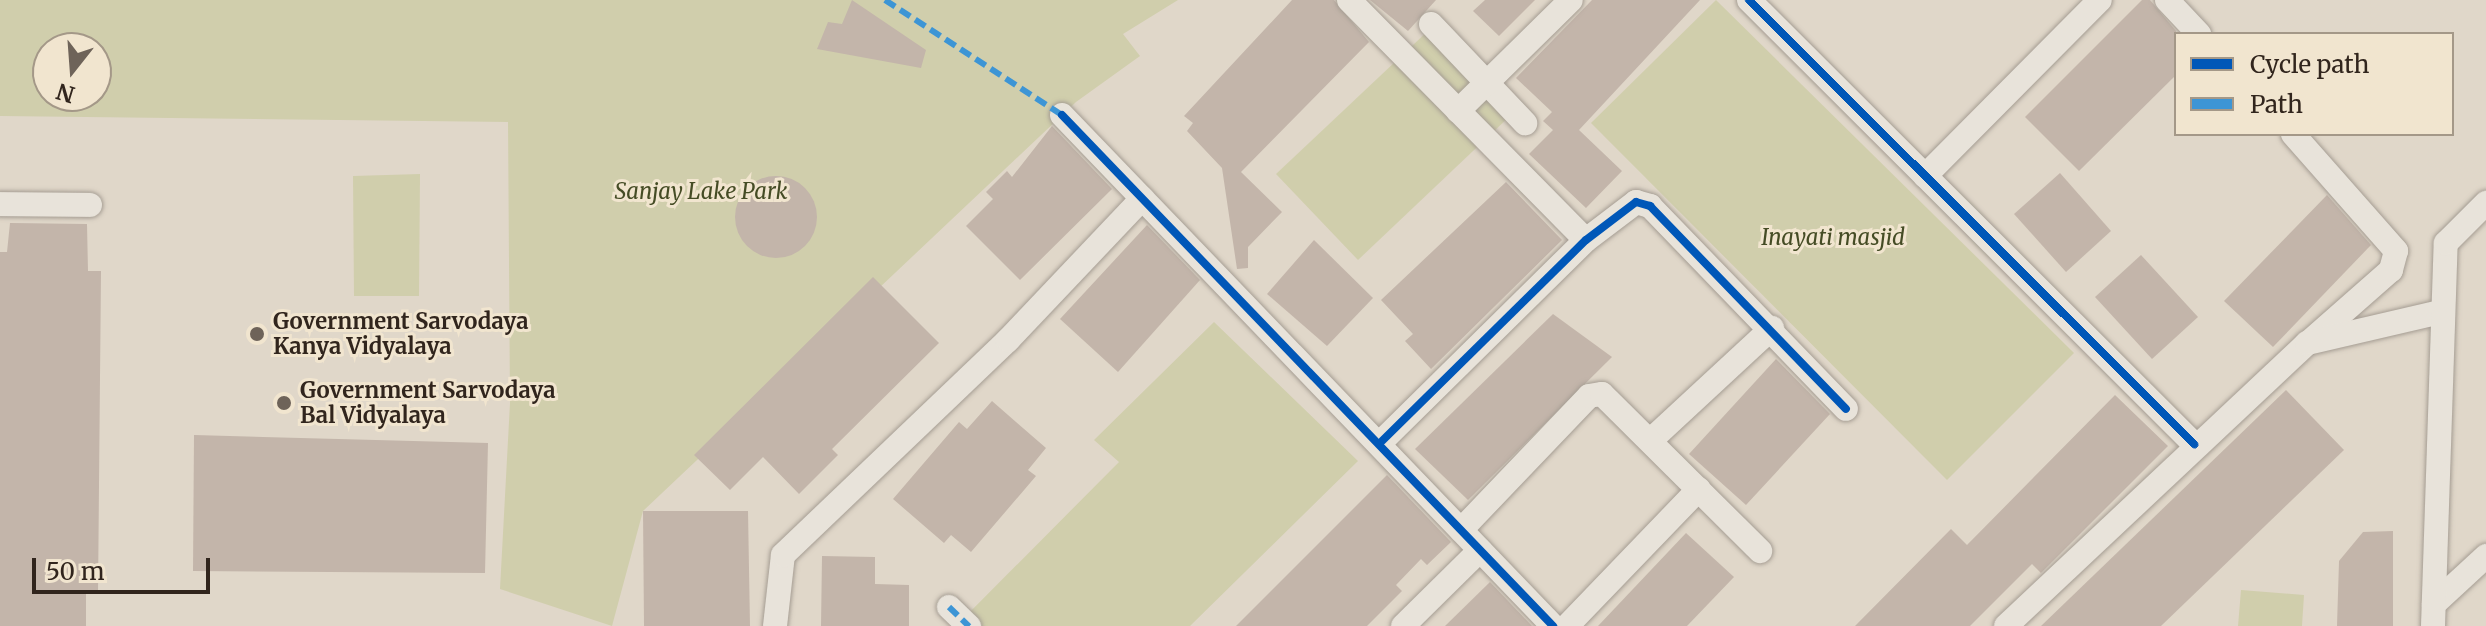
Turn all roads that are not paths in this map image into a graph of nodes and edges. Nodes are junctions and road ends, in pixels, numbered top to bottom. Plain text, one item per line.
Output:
1 (1349, 0) edge
2 (1571, 0) edge
3 (1749, 0) edge
4 (2100, 0) edge
5 (2167, 0) edge
6 (1431, 24) dead end
7 (2197, 32) edge
8 (1487, 81) junction
9 (1458, 111) junction
10 (1062, 115) dead end
11 (1525, 123) dead end
12 (2295, 136) edge
13 (1925, 176) junction
14 (1142, 199) junction
15 (2486, 203) edge
16 (0, 204) edge
17 (90, 205) dead end
18 (1586, 240) junction
19 (2440, 312) junction
20 (1772, 328) junction
21 (2307, 343) junction
22 (1846, 409) dead end
23 (1651, 440) junction
24 (1382, 441) junction
25 (2194, 444) junction
26 (1699, 489) junction
27 (1461, 530) junction
28 (1480, 550) junction
29 (1760, 551) dead end
30 (2486, 556) edge
31 (949, 607) dead end
32 (2434, 615) edge
33 (775, 626) edge
34 (969, 626) edge
35 (1403, 626) edge
36 (1553, 626) edge
37 (1567, 626) edge
38 (2006, 626) edge

1 - 9 street
2 - 8 street
3 - 13 street
4 - 13 street
5 - 7 street
6 - 8 street
8 - 9 street
8 - 11 street
9 - 18 street
10 - 14 street
12 - 21 street
13 - 25 street
14 - 24 street
14 - 33 street
15 - 19 street
16 - 17 street
18 - 20 street
18 - 24 street
19 - 21 street
19 - 32 street
20 - 22 street
20 - 23 street
21 - 25 street
23 - 26 street
23 - 27 street
24 - 27 street
25 - 38 street
26 - 29 street
26 - 37 street
27 - 28 street
28 - 35 street
28 - 36 street
30 - 32 street
31 - 34 street

